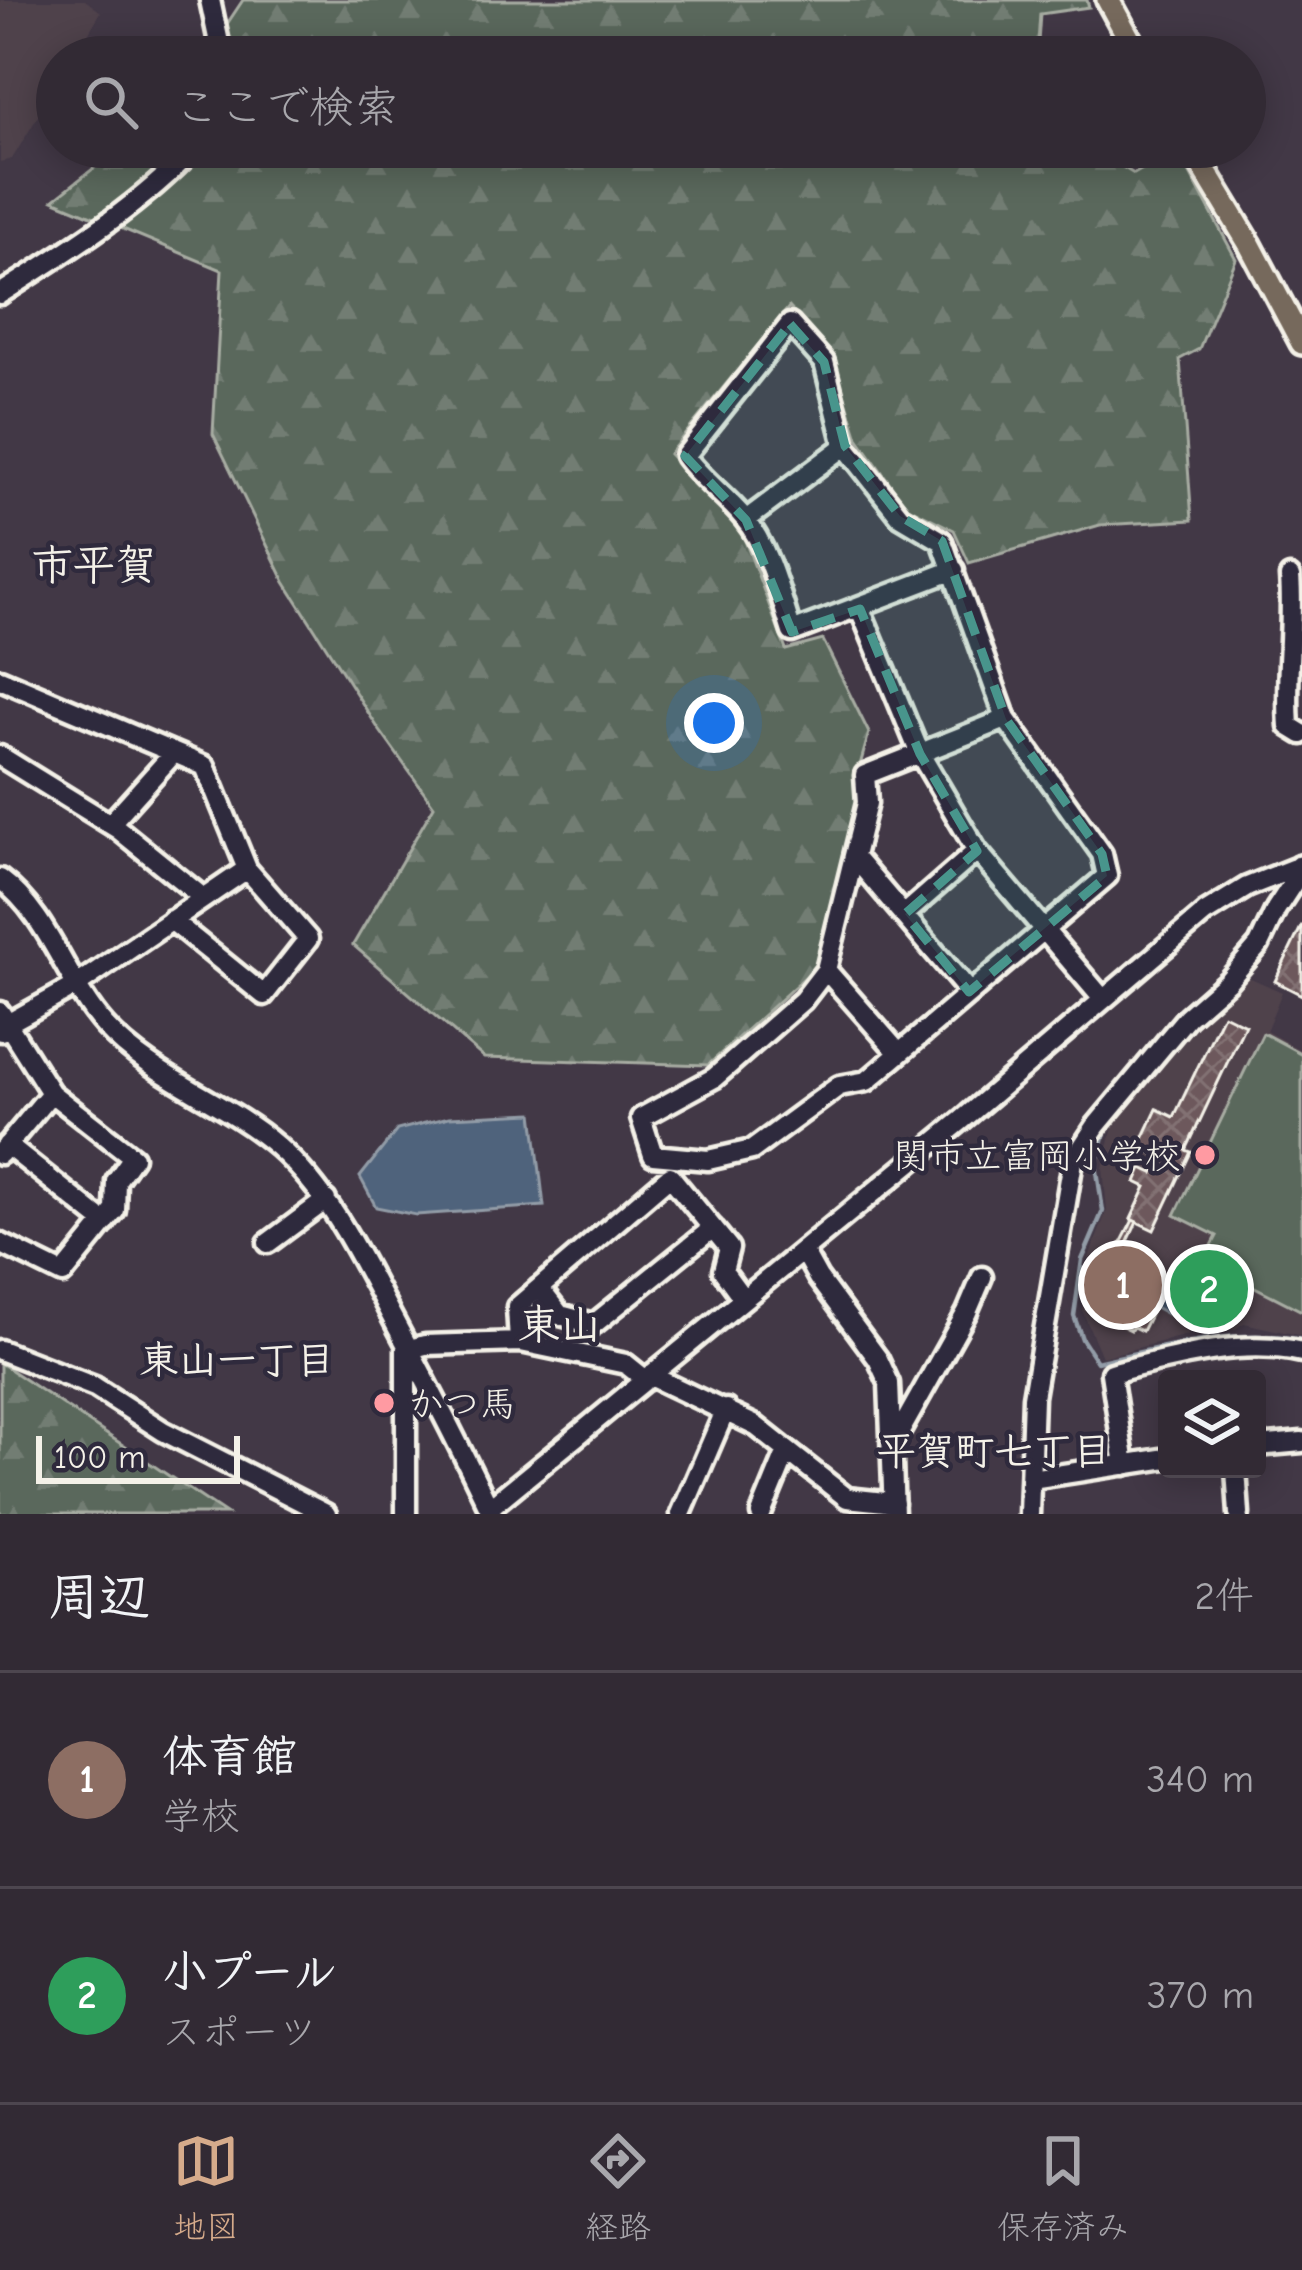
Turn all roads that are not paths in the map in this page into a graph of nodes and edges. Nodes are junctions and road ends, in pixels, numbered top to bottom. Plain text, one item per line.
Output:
1 (210, 0) edge
2 (1108, 0) edge
3 (218, 36) edge
4 (1127, 36) edge
5 (176, 168) edge
6 (1204, 168) edge
7 (0, 294) edge
8 (1302, 343) edge
9 (845, 446) junction
10 (746, 520) junction
11 (954, 570) junction
12 (1290, 577) dead end
13 (860, 609) junction
14 (1296, 673) edge
15 (0, 679) edge
16 (1006, 719) junction
17 (1302, 734) edge
18 (174, 753) junction
19 (920, 754) junction
20 (0, 756) edge
21 (110, 824) junction
22 (976, 851) junction
23 (855, 858) junction
24 (1300, 865) edge
25 (247, 869) junction
26 (0, 879) edge
27 (202, 897) junction
28 (905, 914) junction
29 (171, 920) junction
30 (1045, 929) junction
31 (826, 970) junction
32 (76, 985) junction
33 (969, 992) junction
34 (1102, 998) junction
35 (2, 1023) edge
36 (897, 1051) junction
37 (51, 1093) junction
38 (4, 1150) edge
39 (326, 1200) junction
40 (105, 1223) junction
41 (713, 1228) junction
42 (0, 1243) edge
43 (268, 1244) dead end
44 (803, 1251) junction
45 (982, 1277) dead end
46 (539, 1288) junction
47 (742, 1297) junction
48 (519, 1342) junction
49 (408, 1346) junction
50 (0, 1350) edge
51 (1302, 1352) edge
52 (648, 1378) junction
53 (726, 1409) junction
54 (1302, 1442) edge
55 (892, 1444) junction
56 (1266, 1445) edge
57 (787, 1451) junction
58 (1158, 1460) edge
59 (1125, 1465) junction
60 (1237, 1478) edge
61 (1030, 1479) junction
62 (842, 1505) edge
63 (894, 1509) edge
64 (490, 1511) edge
65 (326, 1514) edge
66 (406, 1514) edge
67 (681, 1514) edge
68 (761, 1514) edge
69 (1029, 1514) edge
70 (1239, 1514) edge

1 - 3 street
2 - 4 main road
5 - 7 street
6 - 8 main road
9 - 10 street
9 - 10 street
9 - 11 street
10 - 13 street
11 - 13 street
11 - 16 street
12 - 14 street
13 - 19 street
14 - 17 street
15 - 18 street
16 - 19 street
16 - 30 street
18 - 21 street
18 - 25 street
19 - 22 street
19 - 23 street
20 - 21 street
21 - 27 street
22 - 28 street
22 - 30 street
23 - 28 street
23 - 31 street
24 - 34 street
24 - 61 street
25 - 27 street
25 - 29 street
26 - 32 street
27 - 29 street
28 - 33 street
29 - 32 street
30 - 33 street
30 - 34 street
31 - 36 street
31 - 36 street
32 - 35 street
32 - 39 street
33 - 36 street
34 - 44 street
35 - 37 street
37 - 38 street
37 - 40 street
38 - 40 street
39 - 43 street
39 - 49 street
40 - 42 street
41 - 46 street
41 - 46 street
41 - 47 street
44 - 47 street
44 - 55 street
45 - 55 street
46 - 48 street
47 - 52 street
48 - 49 street
48 - 52 street
49 - 64 street
49 - 66 street
50 - 65 street
51 - 59 street
52 - 53 street
52 - 64 street
53 - 57 street
53 - 67 street
54 - 56 street
55 - 63 street
57 - 62 street
57 - 68 street
58 - 59 street
59 - 61 street
60 - 70 street
61 - 69 street
62 - 63 street

